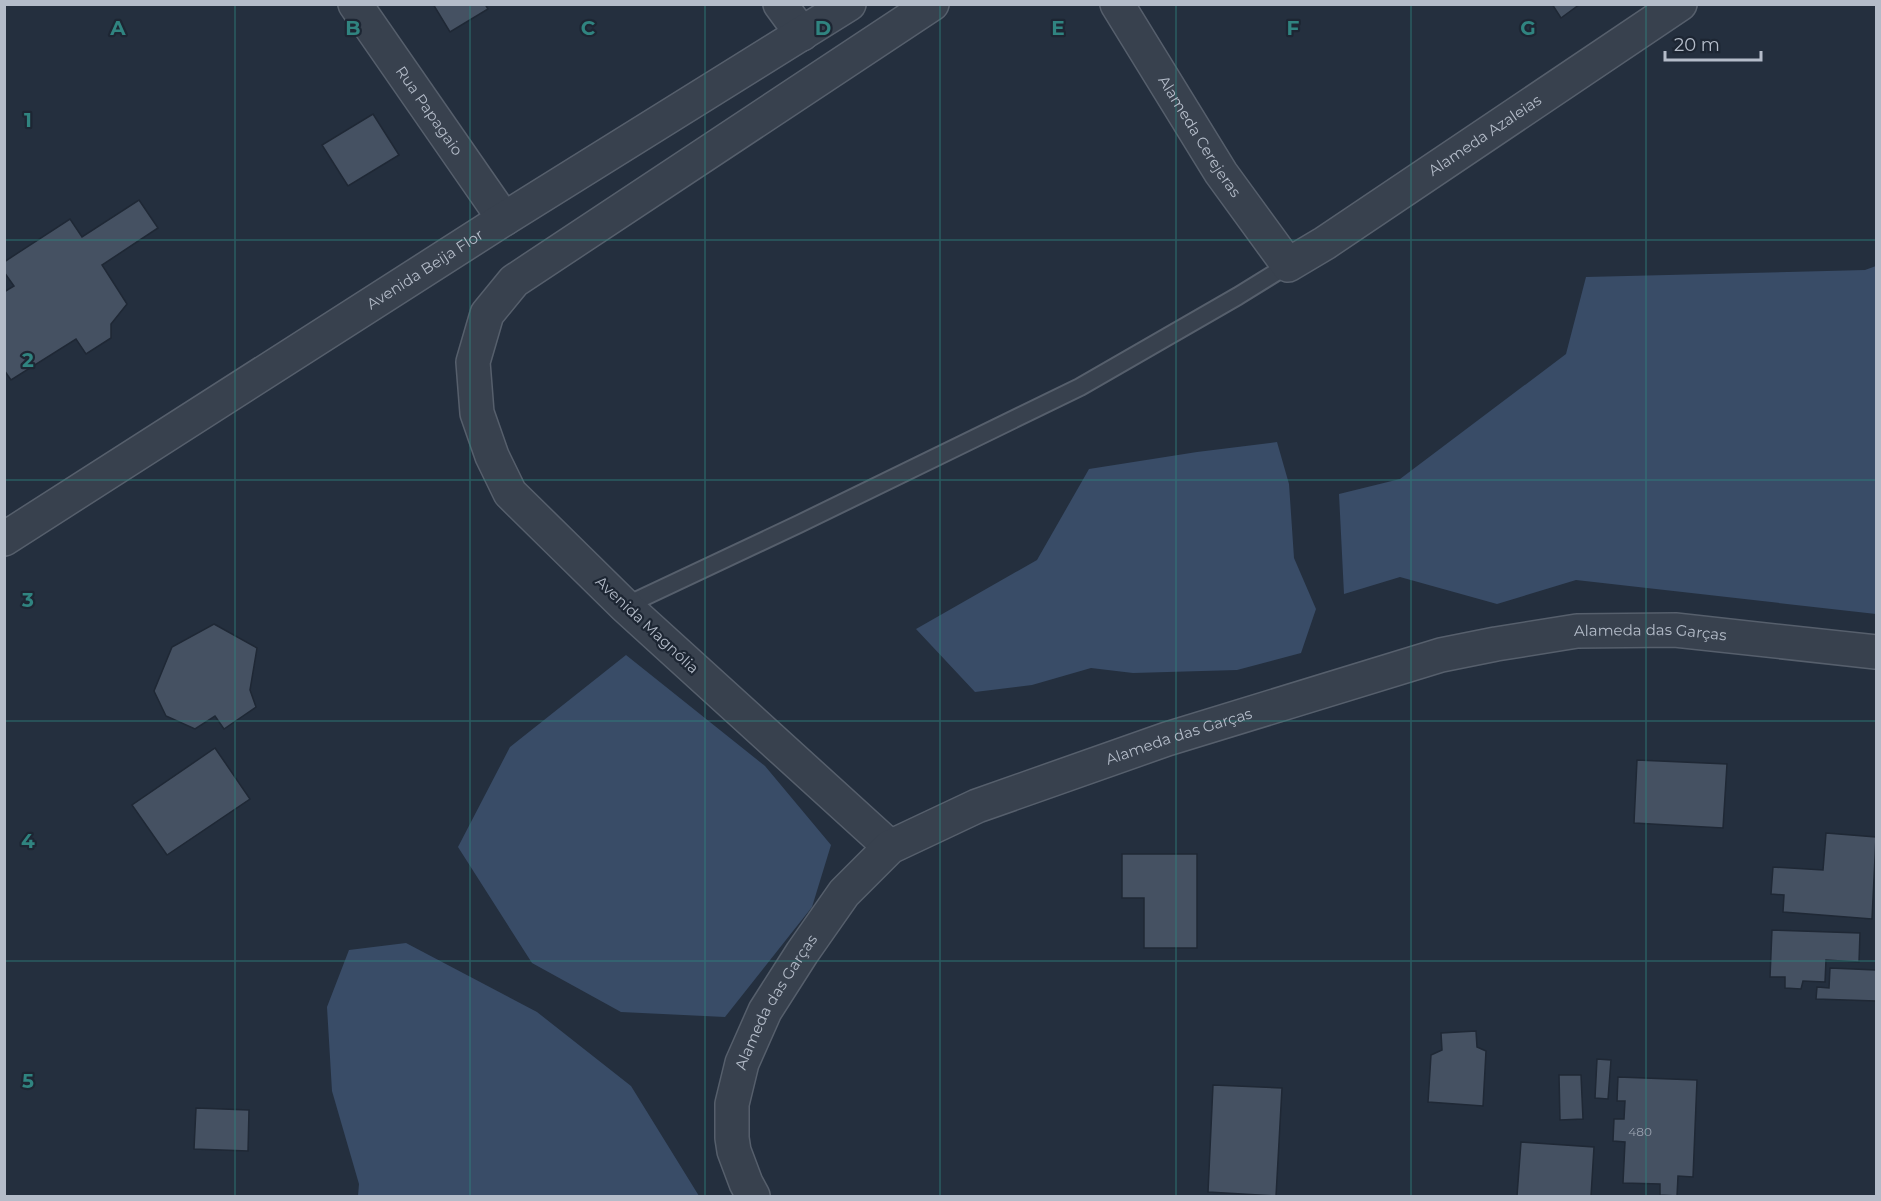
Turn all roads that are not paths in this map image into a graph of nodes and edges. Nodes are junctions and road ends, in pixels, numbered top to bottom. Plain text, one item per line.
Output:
1 (355, 4) edge
2 (780, 4) edge
3 (849, 4) edge
4 (932, 4) edge
5 (1117, 4) edge
6 (1680, 4) edge
7 (802, 34) junction
8 (504, 219) junction
9 (1288, 265) junction
10 (4, 539) edge
11 (625, 606) junction
12 (1876, 652) edge
13 (890, 847) junction
14 (753, 1197) edge

1 - 8 street, Rua Papagaio
2 - 7 street
3 - 7 street, Avenida Beija Flor
4 - 11 street, Avenida Magnólia
5 - 9 street, Alameda Cerejeras
6 - 9 street, Alameda Azaleias
7 - 8 street, Avenida Beija Flor
8 - 10 street, Avenida Beija Flor
9 - 11 lane
11 - 13 street, Avenida Magnólia
12 - 13 street, Alameda das Garças
13 - 14 street, Alameda das Garças

